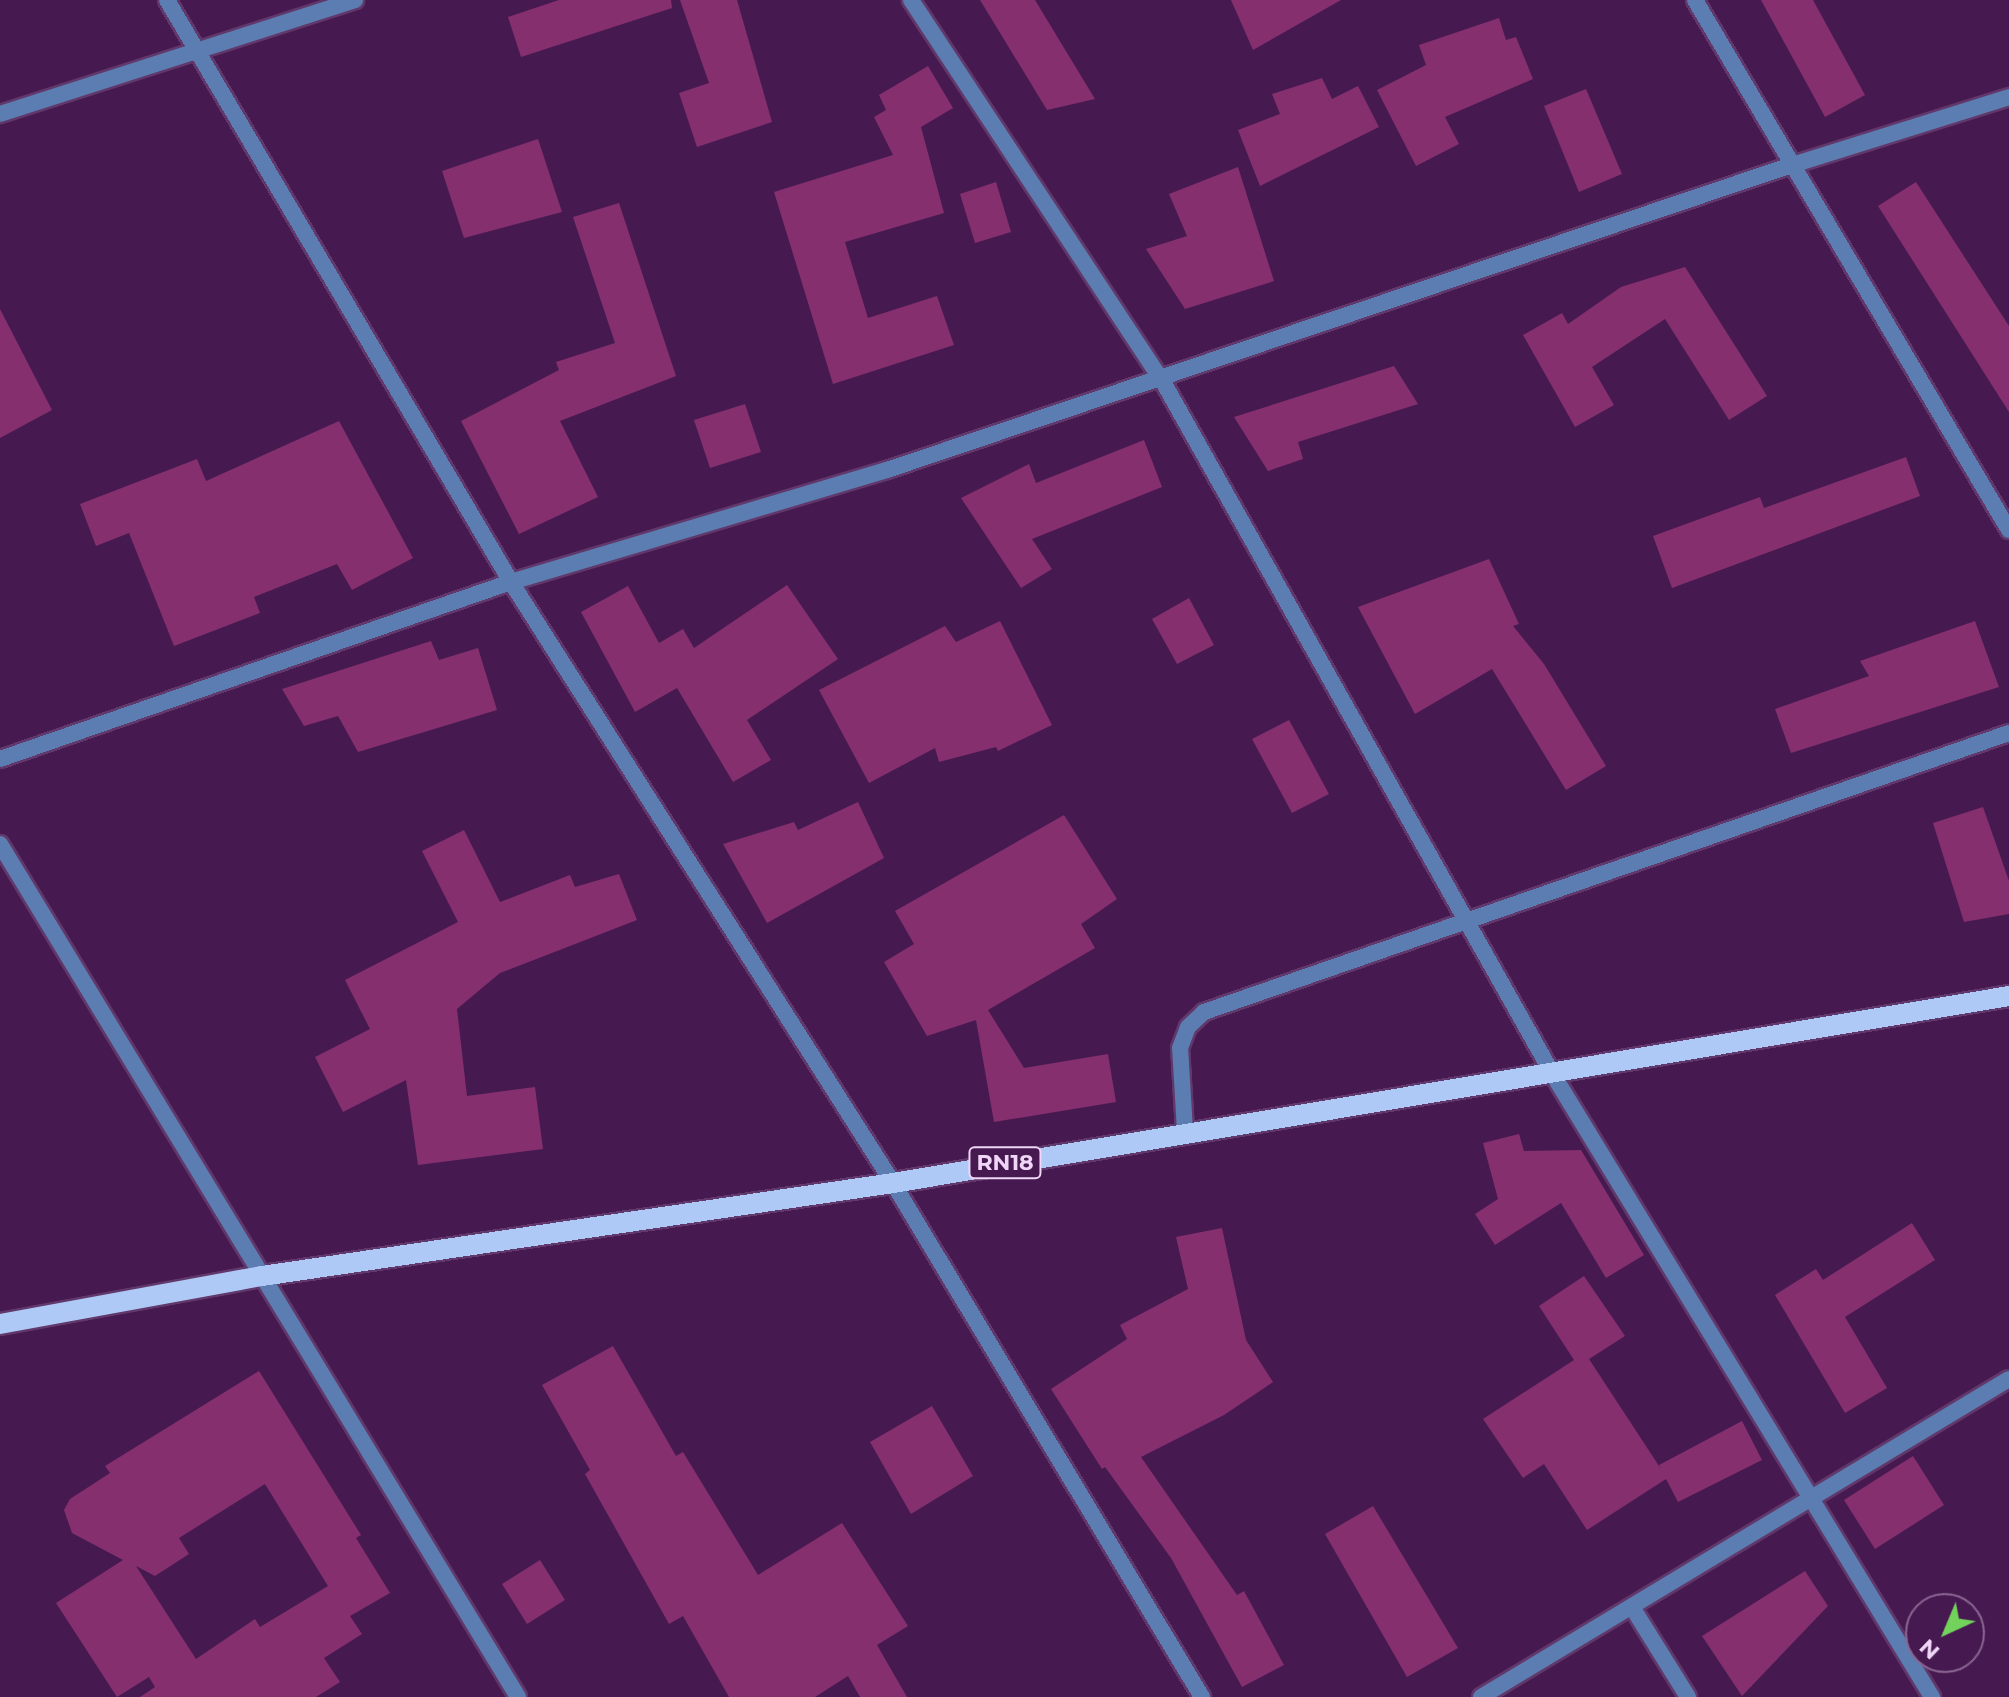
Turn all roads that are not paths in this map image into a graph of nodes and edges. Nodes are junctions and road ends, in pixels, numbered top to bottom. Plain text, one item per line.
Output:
1 (167, 0) edge
2 (355, 0) edge
3 (911, 0) edge
4 (1695, 0) edge
5 (198, 51) junction
6 (2009, 97) edge
7 (0, 114) edge
8 (1789, 166) junction
9 (1162, 380) junction
10 (2009, 530) edge
11 (511, 582) junction
12 (2009, 733) edge
13 (0, 759) edge
14 (0, 844) edge
15 (1467, 922) junction
16 (2009, 996) edge
17 (1552, 1073) junction
18 (1185, 1131) junction
19 (893, 1183) junction
20 (262, 1276) junction
21 (0, 1324) edge
22 (2009, 1379) edge
23 (1810, 1495) junction
24 (1632, 1607) junction
25 (518, 1697) edge
26 (1202, 1697) edge
27 (1481, 1697) edge
28 (1688, 1697) edge
29 (1932, 1697) edge

1 - 5 street
2 - 5 street
3 - 9 street
4 - 8 street
5 - 7 street
5 - 11 street
6 - 8 street
8 - 9 street
8 - 10 street
9 - 11 street
9 - 15 street
11 - 13 street
11 - 19 street
12 - 15 street
14 - 20 street
15 - 17 street
15 - 18 street
16 - 17 main road, RN18
17 - 18 main road, RN18
17 - 23 street
18 - 19 main road, RN18
19 - 20 main road, RN18
19 - 26 street
20 - 21 main road, RN18
20 - 25 street
22 - 23 street
23 - 24 street
23 - 29 street
24 - 27 street
24 - 28 street

